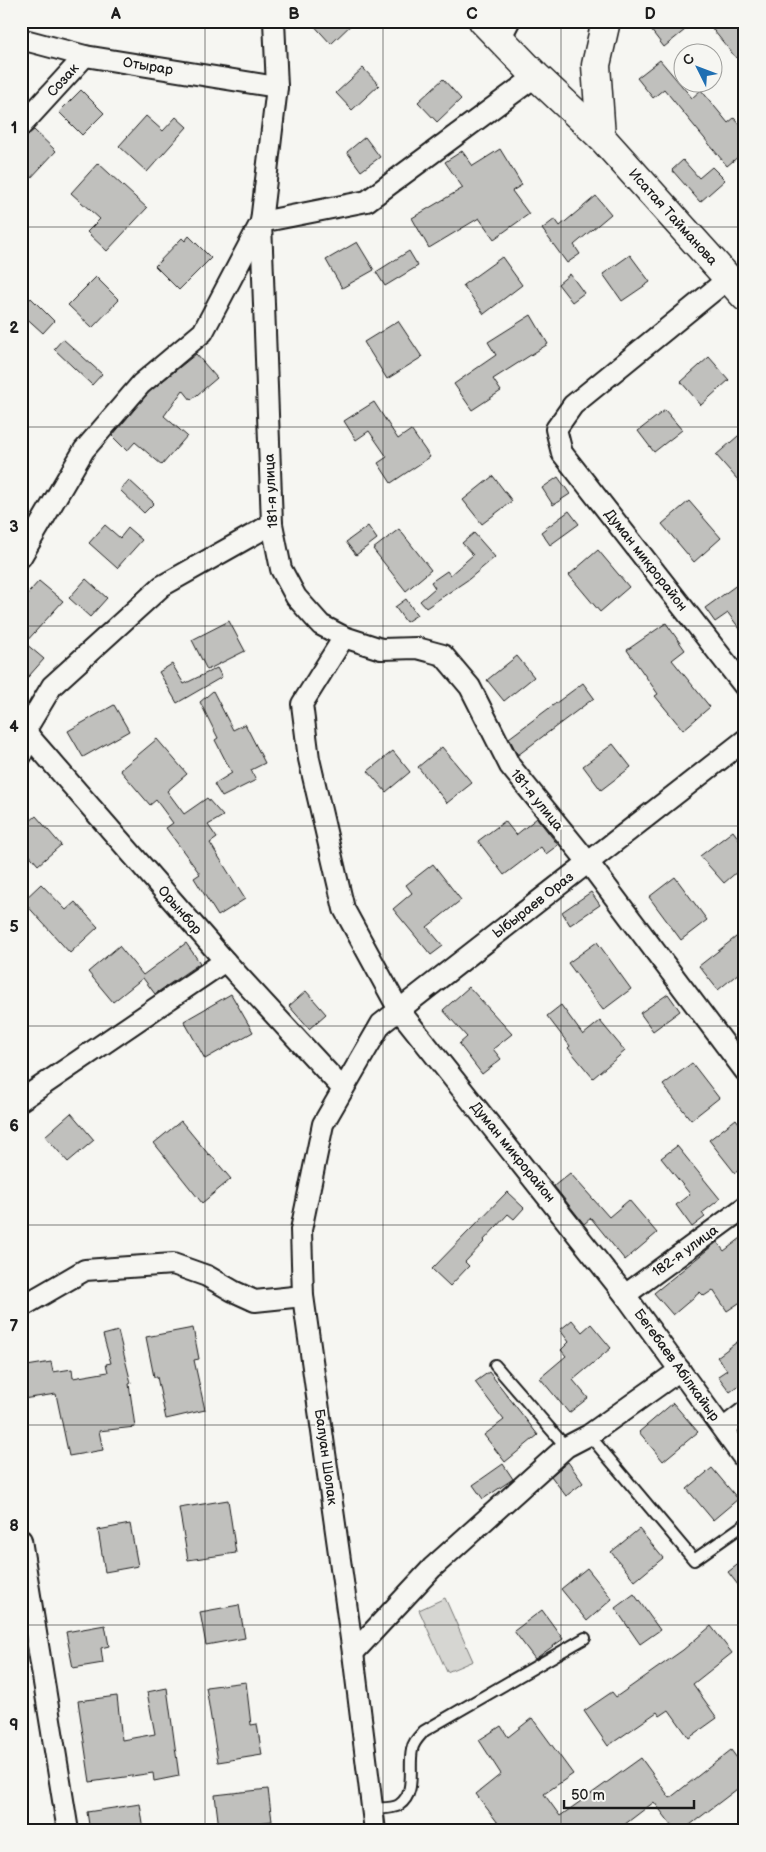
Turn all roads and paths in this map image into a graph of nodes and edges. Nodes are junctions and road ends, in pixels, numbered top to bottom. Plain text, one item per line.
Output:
1 (274, 21) edge
2 (483, 21) edge
3 (606, 21) edge
4 (509, 32) edge
5 (21, 39) edge
6 (85, 56) junction
7 (536, 76) junction
8 (277, 87) junction
9 (21, 126) edge
10 (601, 137) junction
11 (261, 222) junction
12 (737, 287) edge
13 (272, 524) junction
14 (21, 557) edge
15 (344, 638) junction
16 (745, 687) edge
17 (25, 731) edge
18 (745, 740) edge
19 (21, 756) edge
20 (588, 862) junction
21 (225, 961) junction
22 (399, 1010) junction
23 (745, 1071) edge
24 (343, 1089) junction
25 (21, 1100) edge
26 (745, 1207) edge
27 (303, 1296) junction
28 (625, 1296) junction
29 (21, 1307) edge
30 (495, 1365) dead end
31 (680, 1370) junction
32 (745, 1412) edge
33 (723, 1428) junction
34 (589, 1436) junction
35 (566, 1448) junction
36 (745, 1460) edge
37 (745, 1524) edge
38 (21, 1540) edge
39 (585, 1638) dead end
40 (353, 1653) junction
41 (372, 1809) junction
42 (68, 1831) edge
43 (375, 1831) edge

1 - 8 street, 181-я улица
2 - 4 main road, Исатая Тайманова
3 - 10 main road
4 - 7 main road, Исатая Тайманова
5 - 6 street, Отырар
6 - 8 street, Отырар
6 - 9 street, Созак
7 - 10 main road, Исатая Тайманова
7 - 11 street
8 - 11 street, 181-я улица
10 - 12 main road, Исатая Тайманова
11 - 13 street, 181-я улица
11 - 14 street
12 - 16 street, Думан микрорайон
13 - 15 street, 181-я улица
13 - 17 street
15 - 20 street, 181-я улица
15 - 22 street, Думан микрорайон
17 - 19 street
17 - 21 street, Орынбор
18 - 20 street, Ыбыраев Ораз
20 - 22 street, Ыбыраев Ораз
20 - 23 street
21 - 24 street, Орынбор
21 - 25 street
22 - 24 street, Ыбыраев Ораз
22 - 28 street, Думан микрорайон
24 - 27 street, Балуан Шолак
26 - 28 street, 182-я улица
27 - 29 street
27 - 40 street, Балуан Шолак
28 - 31 street, Бегебаев Абілкайыр
30 - 35 lane
31 - 33 street, Бегебаев Абілкайыр
31 - 34 street
32 - 33 street
33 - 36 street, Бегебаев Абілкайыр
34 - 35 street
34 - 37 lane
35 - 40 street
38 - 42 street
39 - 41 lane
40 - 41 street, Балуан Шолак
41 - 43 street, Балуан Шолак

